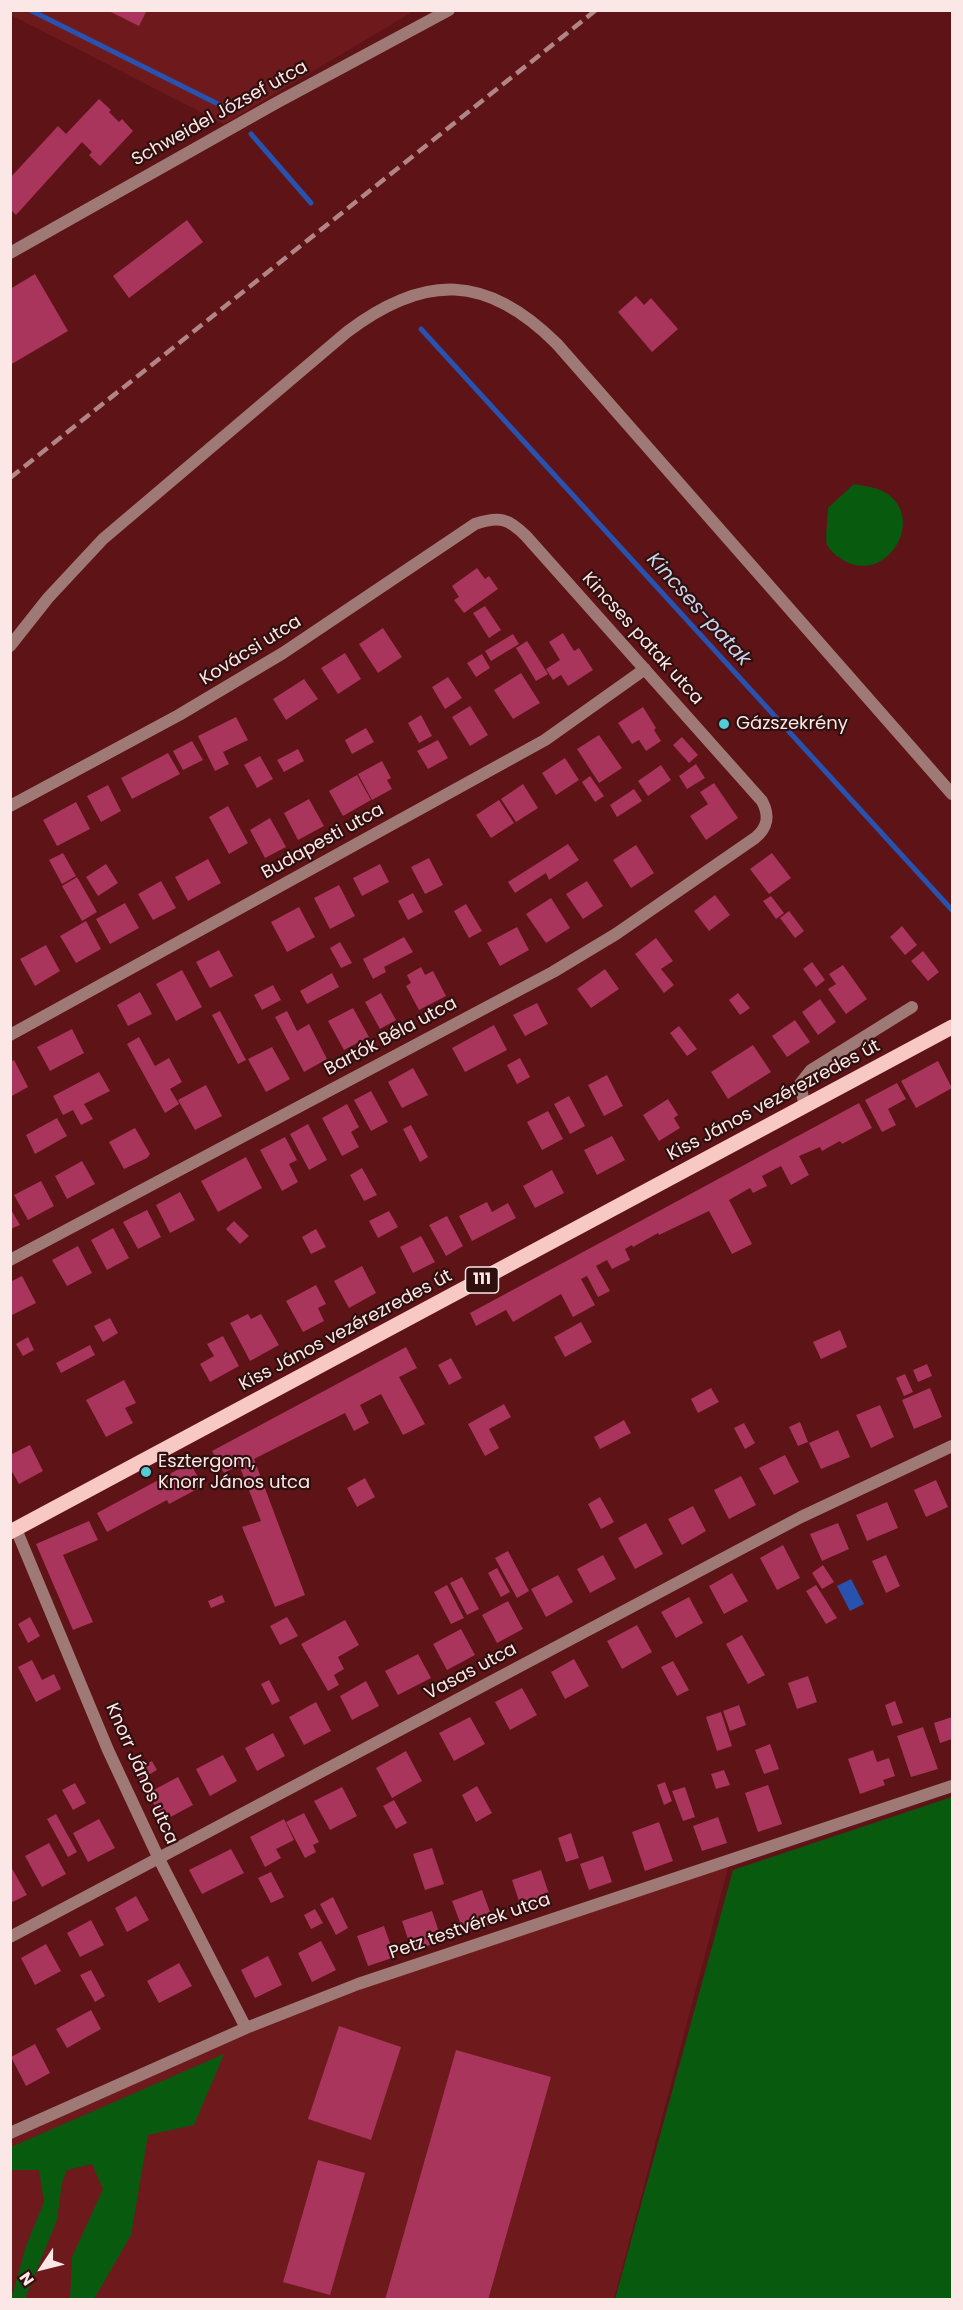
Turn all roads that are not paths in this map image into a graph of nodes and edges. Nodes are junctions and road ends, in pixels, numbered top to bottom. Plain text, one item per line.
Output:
1 (448, 10) edge
2 (10, 253) edge
3 (503, 520) joint
4 (10, 646) edge
5 (645, 669) junction
6 (952, 794) edge
7 (10, 806) edge
8 (767, 817) joint
9 (912, 1007) dead end
10 (952, 1027) edge
11 (10, 1035) edge
12 (805, 1107) junction
13 (10, 1260) edge
14 (952, 1446) edge
15 (13, 1531) edge
16 (952, 1786) edge
17 (159, 1859) junction
18 (10, 1937) edge
19 (246, 2028) junction
20 (10, 2133) edge

1 - 2 street, Schweidel József utca
3 - 5 street, Kincses patak utca
3 - 7 street, Kovácsi utca
4 - 6 street
5 - 8 street, Kincses patak utca
5 - 11 street, Budapesti utca
8 - 13 street, Bartók Béla utca
9 - 12 street
10 - 12 main road, Kiss János vezérezredes út / 111
12 - 15 main road, Kiss János vezérezredes út / 111
14 - 17 street, Vasas utca
15 - 17 street, Knorr János utca
16 - 19 street, Petz testvérek utca
17 - 18 street, Vasas utca
17 - 19 street, Knorr János utca
19 - 20 street, Petz testvérek utca

